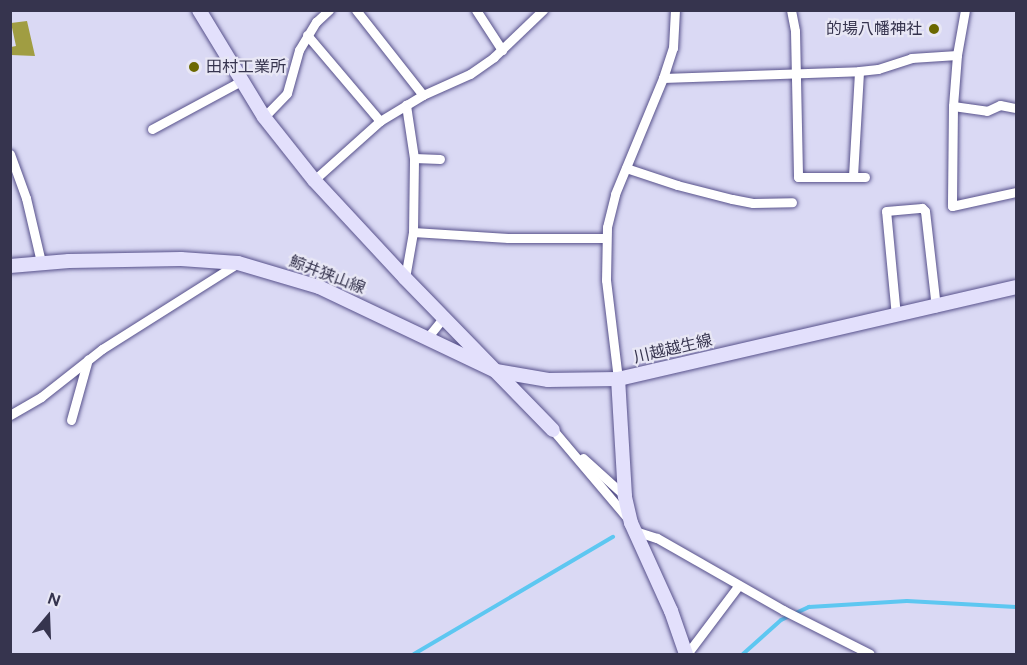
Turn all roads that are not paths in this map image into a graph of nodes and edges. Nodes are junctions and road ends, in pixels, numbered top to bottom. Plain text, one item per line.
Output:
1 (199, 10) edge
2 (329, 10) edge
3 (356, 10) edge
4 (476, 10) edge
5 (543, 10) edge
6 (675, 10) edge
7 (791, 10) edge
8 (965, 10) edge
9 (307, 35) junction
10 (502, 50) junction
11 (957, 55) junction
12 (859, 71) junction
13 (795, 74) junction
14 (663, 78) junction
15 (241, 81) junction
16 (423, 95) junction
17 (406, 105) junction
18 (953, 106) junction
19 (1017, 108) edge
20 (264, 117) junction
21 (380, 121) junction
22 (152, 129) dead end
23 (10, 154) edge
24 (414, 158) junction
25 (440, 159) dead end
26 (626, 168) junction
27 (853, 176) junction
28 (865, 177) dead end
29 (314, 180) junction
30 (1017, 192) edge
31 (792, 202) dead end
32 (413, 232) junction
33 (606, 238) junction
34 (41, 262) junction
35 (238, 263) junction
36 (10, 266) edge
37 (405, 278) junction
38 (1017, 287) edge
39 (936, 307) junction
40 (896, 316) junction
41 (444, 317) junction
42 (427, 338) junction
43 (88, 359) junction
44 (496, 371) junction
45 (618, 379) junction
46 (10, 415) edge
47 (71, 420) dead end
48 (553, 430) junction
49 (624, 496) junction
50 (633, 527) junction
51 (739, 585) junction
52 (687, 654) edge
53 (870, 654) edge

1 - 15 main road
2 - 9 street
3 - 16 street
4 - 10 street
5 - 10 street
6 - 14 street
7 - 13 street
8 - 11 street
9 - 20 street
9 - 21 street
10 - 16 street
11 - 12 street
11 - 18 street
12 - 13 street
12 - 27 street
13 - 14 street
13 - 27 street
14 - 26 street
15 - 20 main road
15 - 22 street
16 - 17 street
17 - 21 street
17 - 24 street
18 - 19 street
18 - 30 street
20 - 29 main road
21 - 29 street
23 - 34 street
24 - 25 street
24 - 32 street
26 - 31 street
26 - 33 street
27 - 28 street
29 - 37 main road
32 - 33 street
32 - 37 street
33 - 45 street
34 - 35 main road, 鯨井狭山線
34 - 36 main road, 鯨井狭山線
35 - 42 main road, 鯨井狭山線
35 - 43 street
37 - 41 main road
38 - 39 main road, 川越越生線
39 - 40 main road, 川越越生線
39 - 40 street
40 - 45 main road, 川越越生線
41 - 42 street
41 - 44 main road
42 - 44 main road, 鯨井狭山線
43 - 46 street
43 - 47 street
44 - 45 main road, 鯨井狭山線
44 - 48 main road
45 - 49 main road, 川越越生線
48 - 49 street
48 - 50 street
49 - 50 main road, 川越越生線
50 - 51 street
50 - 52 main road, 川越越生線
51 - 52 street
51 - 53 street

